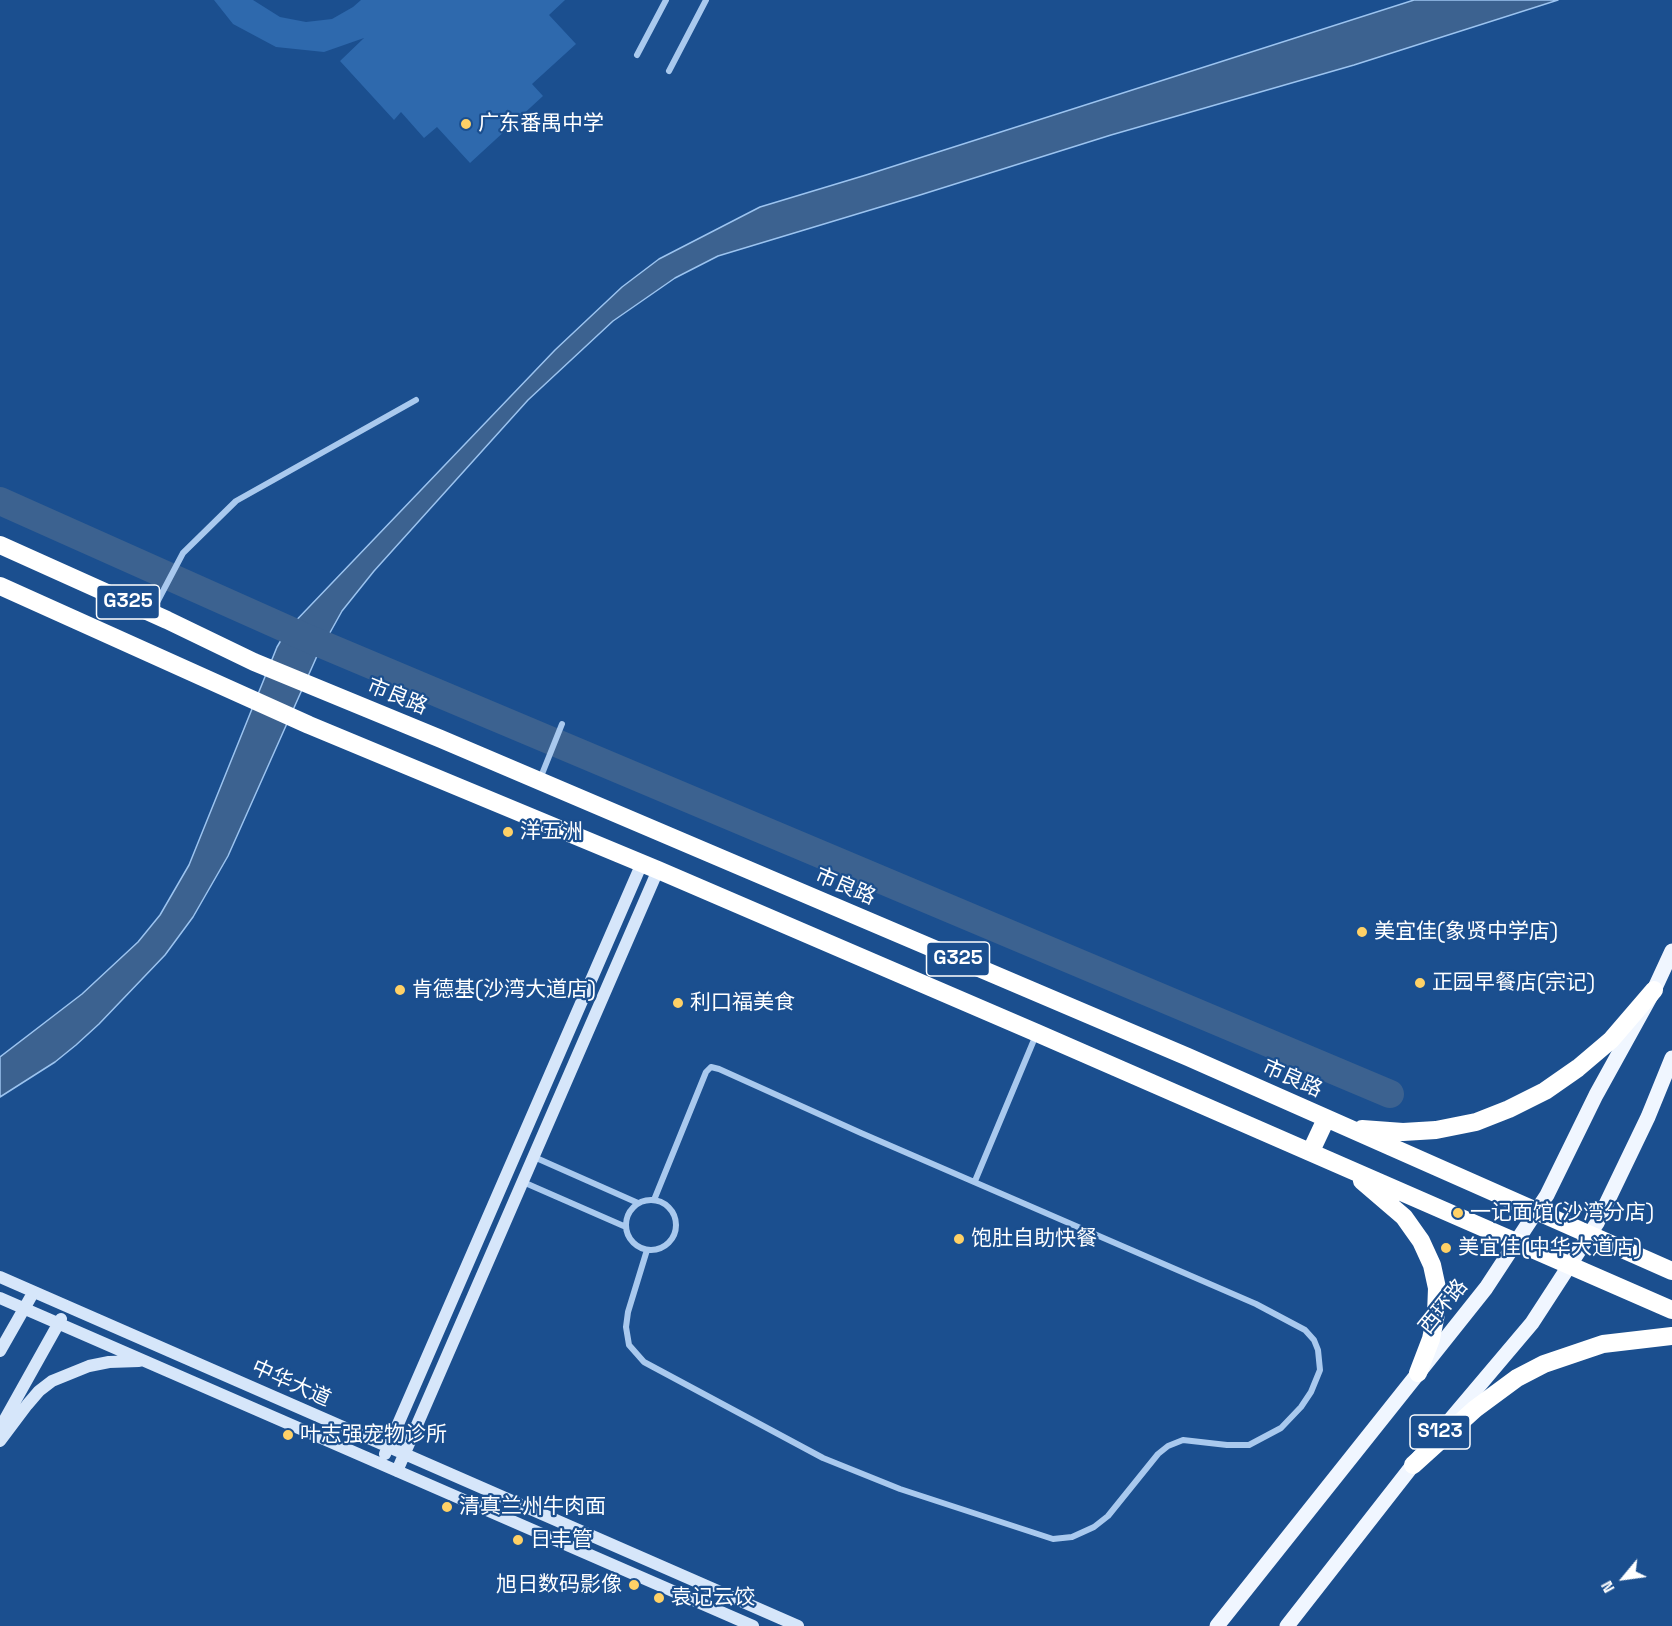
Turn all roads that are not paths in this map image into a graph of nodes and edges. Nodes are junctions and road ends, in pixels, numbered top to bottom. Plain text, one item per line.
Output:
1 (666, 0) edge
2 (706, 0) edge
3 (637, 55) dead end
4 (669, 71) dead end
5 (416, 400) dead end
6 (0, 545) edge
7 (0, 586) edge
8 (156, 606) junction
9 (562, 724) dead end
10 (542, 774) junction
11 (650, 867) junction
12 (1672, 951) edge
13 (1653, 990) junction
14 (1038, 1033) junction
15 (1672, 1058) edge
16 (1333, 1122) junction
17 (1311, 1151) junction
18 (534, 1157) junction
19 (1344, 1166) junction
20 (975, 1181) junction
21 (523, 1182) junction
22 (654, 1200) junction
23 (638, 1203) junction
24 (1536, 1211) junction
25 (626, 1227) junction
26 (1589, 1235) junction
27 (1517, 1242) junction
28 (647, 1250) junction
29 (1570, 1265) junction
30 (1672, 1271) edge
31 (0, 1277) edge
32 (33, 1293) junction
33 (0, 1298) edge
34 (24, 1308) junction
35 (67, 1308) junction
36 (1672, 1310) edge
37 (58, 1323) junction
38 (1672, 1336) edge
39 (0, 1351) edge
40 (144, 1361) junction
41 (1418, 1373) junction
42 (0, 1428) edge
43 (0, 1441) edge
44 (388, 1448) junction
45 (404, 1455) junction
46 (381, 1464) junction
47 (1413, 1465) junction
48 (397, 1471) junction
49 (753, 1626) edge
50 (798, 1626) edge
51 (1217, 1626) edge
52 (1287, 1626) edge

1 - 3 street
2 - 4 street
5 - 8 street
6 - 8 highway, 市良路 / G325
7 - 11 highway, G325
8 - 10 highway, 市良路 / G325
9 - 10 street
10 - 16 highway, 市良路 / G325
11 - 14 highway, G325
11 - 18 street
11 - 44 street
12 - 13 main road, 西环路 / S123
13 - 16 highway
13 - 24 main road, 西环路 / S123
14 - 17 highway, G325
14 - 20 street
15 - 26 main road, S123
16 - 17 highway
16 - 24 highway, 市良路 / G325
17 - 19 highway, G325
18 - 21 street
18 - 23 street
19 - 27 highway, G325
19 - 41 highway
20 - 22 street
20 - 28 street
21 - 25 street
21 - 45 street
22 - 23 street
22 - 28 street
23 - 25 street
24 - 26 highway, 市良路 / G325
24 - 27 main road, 西环路 / S123
25 - 28 street
26 - 29 main road, S123
26 - 30 highway, 市良路 / G325
27 - 29 highway, G325
27 - 41 main road, 西环路 / S123
29 - 36 highway, G325
29 - 47 main road, S123
31 - 32 street, 中华大道
32 - 34 street
32 - 35 street, 中华大道
33 - 34 street, 中华大道
34 - 37 street, 中华大道
34 - 39 street
35 - 37 street
35 - 44 street, 中华大道
37 - 40 street, 中华大道
37 - 42 street
38 - 47 highway
40 - 43 street
40 - 46 street, 中华大道
41 - 51 main road, 西环路 / S123
44 - 45 street, 中华大道
44 - 46 street
45 - 48 street
45 - 50 street, 中华大道
46 - 48 street, 中华大道
47 - 52 main road, S123
48 - 49 street, 中华大道

